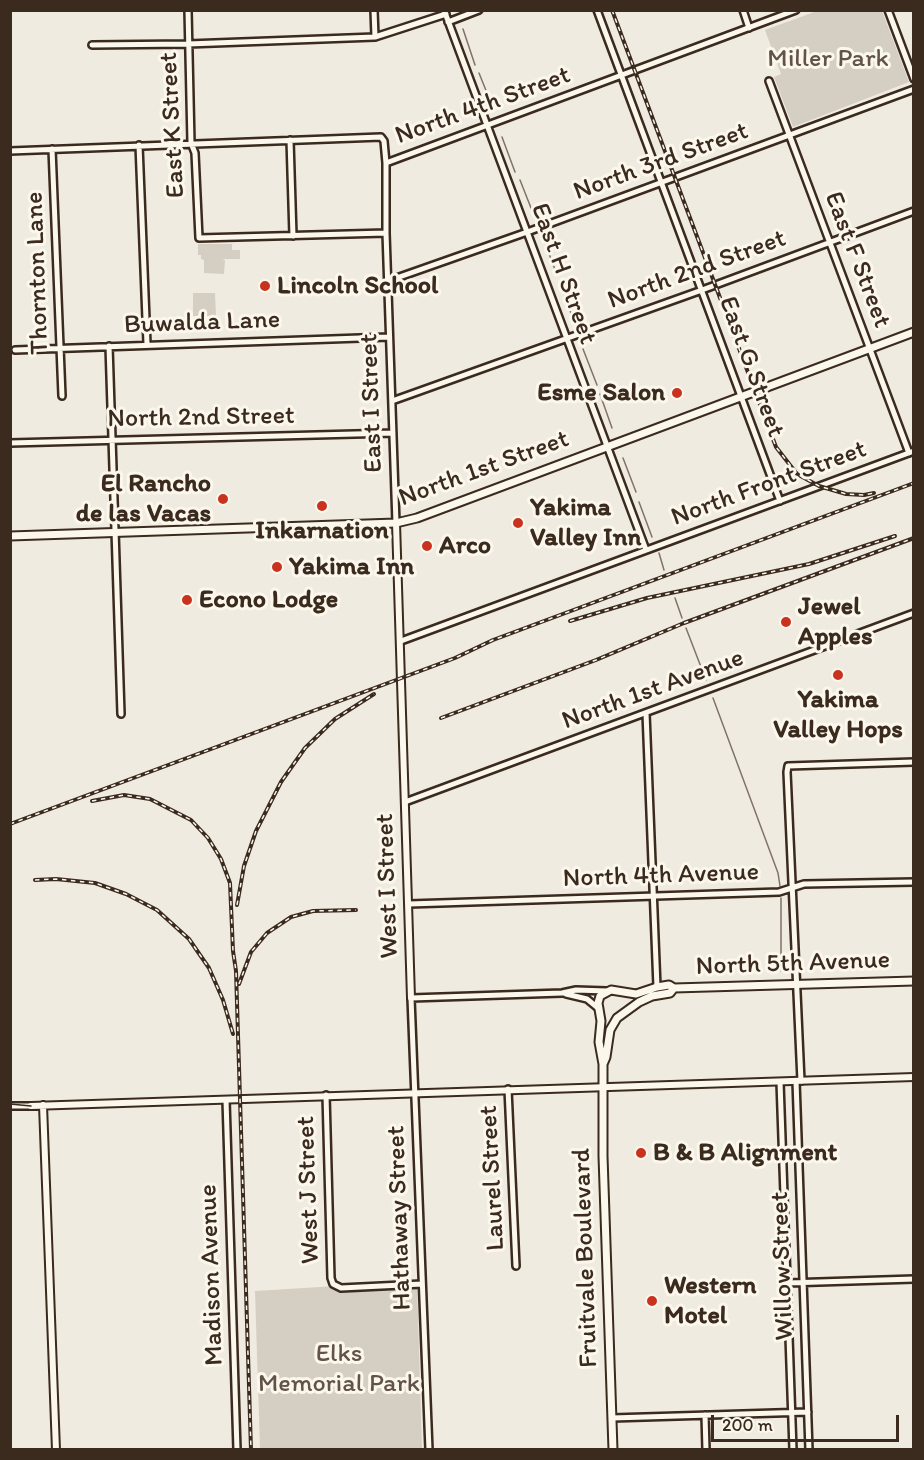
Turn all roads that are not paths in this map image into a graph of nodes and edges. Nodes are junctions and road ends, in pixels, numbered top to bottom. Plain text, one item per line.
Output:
1 (188, 10) edge
2 (374, 10) edge
3 (478, 10) edge
4 (597, 10) edge
5 (743, 10) edge
6 (796, 10) edge
7 (888, 10) edge
8 (445, 12) edge
9 (448, 22) junction
10 (749, 28) junction
11 (375, 37) junction
12 (188, 44) junction
13 (92, 45) dead end
14 (621, 75) junction
15 (914, 79) edge
16 (770, 81) dead end
17 (914, 89) edge
18 (487, 126) junction
19 (790, 136) junction
20 (290, 140) junction
21 (191, 143) junction
22 (139, 146) junction
23 (52, 149) junction
24 (10, 151) edge
25 (386, 163) junction
26 (662, 183) junction
27 (914, 211) edge
28 (526, 232) junction
29 (386, 233) junction
30 (293, 236) junction
31 (830, 242) junction
32 (388, 281) junction
33 (702, 290) junction
34 (914, 332) edge
35 (389, 337) junction
36 (566, 339) junction
37 (147, 344) junction
38 (109, 346) junction
39 (61, 348) junction
40 (870, 348) junction
41 (15, 350) dead end
42 (62, 396) dead end
43 (742, 396) junction
44 (392, 401) junction
45 (393, 433) junction
46 (113, 439) junction
47 (10, 443) edge
48 (607, 446) junction
49 (911, 452) edge
50 (780, 501) junction
51 (396, 524) junction
52 (117, 532) junction
53 (10, 536) edge
54 (646, 550) junction
55 (914, 613) edge
56 (401, 640) junction
57 (402, 678) joint
58 (646, 713) junction
59 (121, 714) dead end
60 (914, 762) edge
61 (405, 802) junction
62 (914, 882) edge
63 (793, 888) junction
64 (653, 896) junction
65 (409, 904) junction
66 (914, 981) edge
67 (798, 984) junction
68 (657, 987) junction
69 (674, 988) junction
70 (607, 991) junction
71 (562, 993) junction
72 (620, 993) junction
73 (411, 998) junction
74 (599, 1011) junction
75 (624, 1012) junction
76 (617, 1018) junction
77 (603, 1064) junction
78 (914, 1077) edge
79 (799, 1081) junction
80 (780, 1082) junction
81 (603, 1086) junction
82 (508, 1089) junction
83 (415, 1093) junction
84 (326, 1095) junction
85 (226, 1100) junction
86 (44, 1105) junction
87 (10, 1106) edge
88 (31, 1106) joint
89 (516, 1266) dead end
90 (914, 1279) edge
91 (802, 1282) junction
92 (787, 1283) junction
93 (422, 1284) junction
94 (792, 1412) junction
95 (808, 1412) junction
96 (705, 1415) junction
97 (612, 1418) junction
98 (56, 1449) edge
99 (237, 1449) edge
100 (429, 1449) edge
101 (613, 1449) edge
102 (706, 1449) edge
103 (793, 1449) edge
104 (809, 1449) edge

1 - 12 street, East K Street
2 - 11 street
3 - 9 street
4 - 14 street, East G Street
5 - 10 street
6 - 10 street, North 4th Street
7 - 15 street
8 - 9 street, East H Street
8 - 11 street
9 - 18 street, East H Street
10 - 14 street, North 4th Street
11 - 12 street
12 - 13 street
12 - 21 street, East K Street
14 - 18 street, North 4th Street
14 - 26 street, East G Street
16 - 19 street, East F Street
17 - 19 street, North 3rd Street
18 - 25 street, North 4th Street
18 - 28 street, East H Street
19 - 26 street, North 3rd Street
19 - 31 street, East F Street
20 - 21 street, North 4th Street
20 - 25 street, North 4th Street
20 - 30 street
21 - 22 street, North 4th Street
21 - 30 street, East K Street
22 - 23 street, North 4th Street
22 - 37 street
23 - 24 street, North 4th Street
23 - 39 street, Thornton Lane
25 - 29 street, East I Street
26 - 28 street, North 3rd Street
26 - 33 street, East G Street
27 - 31 street, North 2nd Street
28 - 32 street, North 3rd Street
28 - 36 street, East H Street
29 - 30 street
29 - 32 street, East I Street
31 - 33 street, North 2nd Street
31 - 40 street, East F Street
32 - 35 street, East I Street
33 - 36 street, North 2nd Street
33 - 43 street, East G Street
34 - 40 main road, North 1st Street
35 - 37 street, Buwalda Lane
35 - 44 street, East I Street
36 - 44 street, North 2nd Street
36 - 48 street, East H Street
37 - 38 street, Buwalda Lane
38 - 39 street, Buwalda Lane
38 - 46 street
39 - 41 street, Buwalda Lane
39 - 42 street, Thornton Lane
40 - 43 main road, North 1st Street
40 - 49 street, East F Street
43 - 48 main road, North 1st Street
43 - 50 street, East G Street
44 - 45 street, East I Street
45 - 46 street, North 2nd Street
45 - 51 street, East I Street
46 - 47 street, North 2nd Street
46 - 52 street
48 - 51 main road, North 1st Street
48 - 54 street, East H Street
49 - 50 street, North Front Street
50 - 54 street, North Front Street
51 - 52 main road, North 1st Street
51 - 56 street, East I Street
52 - 53 main road, North 1st Street
52 - 59 street
54 - 56 street, North Front Street
55 - 58 street, North 1st Avenue
56 - 57 street, East I Street
57 - 61 street, West I Street
58 - 61 street, North 1st Avenue
58 - 64 street
60 - 63 street, Willow Street
61 - 65 street, West I Street
62 - 63 street, North 4th Avenue
63 - 64 street, North 4th Avenue
63 - 67 street, Willow Street
64 - 65 street, North 4th Avenue
64 - 68 street
65 - 73 street, West I Street
66 - 67 main road, North 5th Avenue
67 - 69 main road, North 5th Avenue
67 - 79 street, Willow Street
68 - 69 main road, North 5th Avenue
68 - 72 main road, North 5th Avenue
69 - 75 main road, North 5th Avenue
70 - 71 street
70 - 72 main road
70 - 74 main road, Fruitvale Boulevard
71 - 73 street
71 - 74 street
72 - 75 main road
73 - 83 street, West I Street
74 - 76 main road
74 - 77 main road, Fruitvale Boulevard
75 - 76 main road
76 - 77 main road, Fruitvale Boulevard
77 - 81 main road, Fruitvale Boulevard
78 - 79 street
79 - 80 street
79 - 91 street, Willow Street
80 - 81 street
80 - 92 street, Willow Street
81 - 82 street
81 - 97 main road, Fruitvale Boulevard
82 - 83 street
82 - 89 street, Laurel Street
83 - 84 street
83 - 93 street, Hathaway Street
84 - 85 street
84 - 93 street, West J Street
85 - 86 street
85 - 99 street, Madison Avenue
86 - 88 street
86 - 98 street
87 - 88 street
90 - 91 street
91 - 92 street
91 - 95 street, Willow Street
92 - 94 street, Willow Street
93 - 100 street, Hathaway Street
94 - 95 street
94 - 96 street
94 - 103 street, Willow Street
95 - 104 street, Willow Street
96 - 97 street
96 - 102 street
97 - 101 main road, Fruitvale Boulevard

